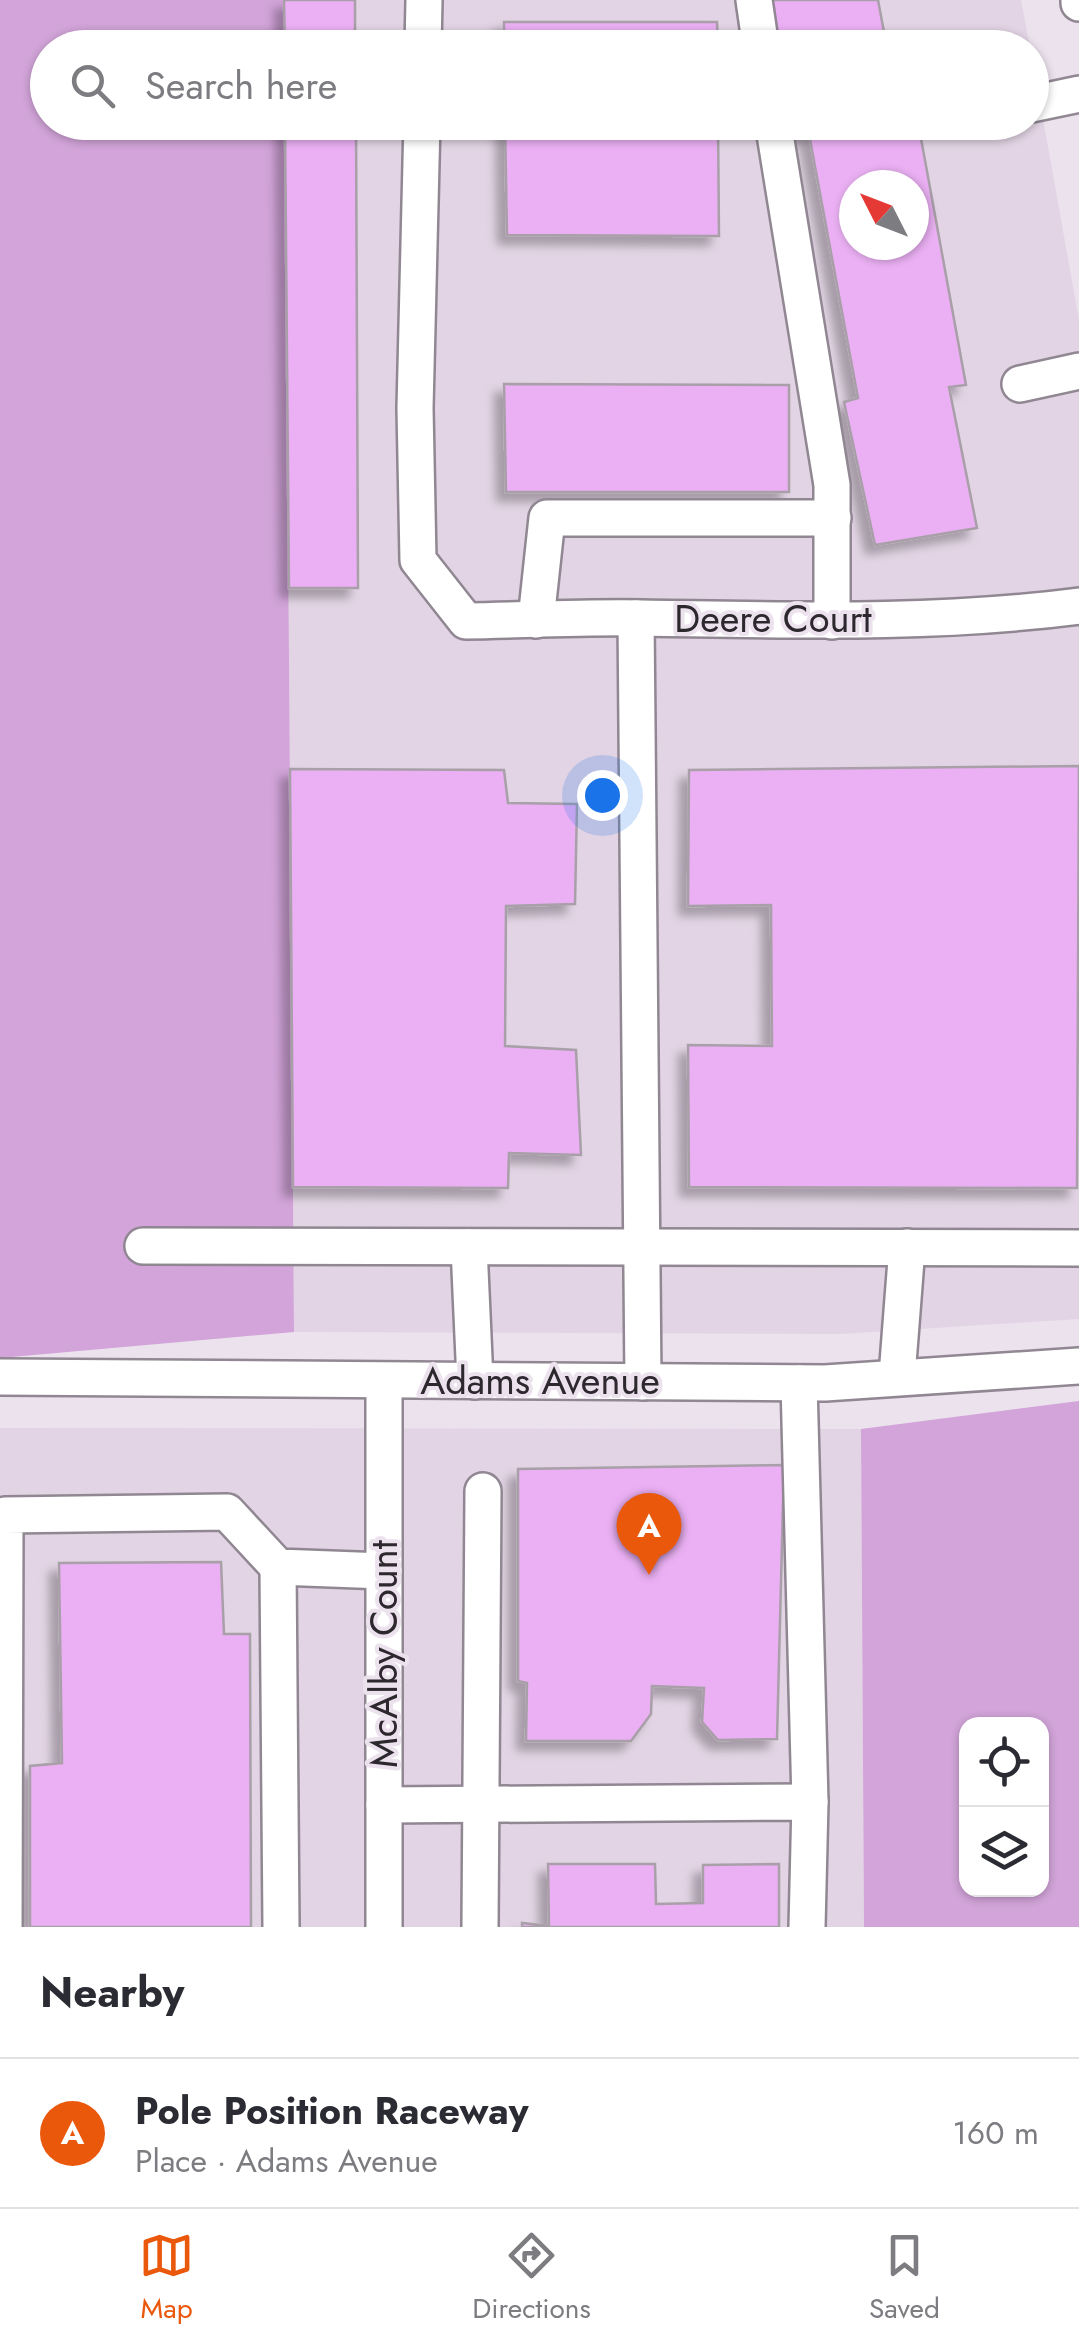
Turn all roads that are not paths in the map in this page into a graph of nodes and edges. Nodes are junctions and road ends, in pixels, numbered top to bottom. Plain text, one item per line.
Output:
1 (424, 0) edge
2 (754, 0) edge
3 (423, 30) edge
4 (758, 30) edge
5 (1079, 94) edge
6 (1049, 100) edge
7 (422, 140) edge
8 (777, 140) edge
9 (1079, 371) edge
10 (1020, 384) dead end
11 (833, 518) junction
12 (1079, 606) edge
13 (636, 618) junction
14 (536, 620) junction
15 (832, 621) junction
16 (643, 1245) junction
17 (143, 1246) dead end
18 (469, 1246) junction
19 (906, 1247) junction
20 (1079, 1248) edge
21 (1079, 1366) edge
22 (897, 1376) junction
23 (0, 1377) edge
24 (384, 1381) junction
25 (475, 1381) junction
26 (642, 1382) junction
27 (799, 1383) junction
28 (484, 1491) dead end
29 (278, 1567) junction
30 (384, 1571) junction
31 (810, 1802) junction
32 (384, 1804) junction
33 (480, 1804) junction
34 (4, 1927) edge
35 (281, 1927) edge
36 (384, 1927) edge
37 (480, 1927) edge
38 (808, 1927) edge

1 - 3 street
2 - 4 street
5 - 6 street
7 - 14 street, Deere Court
8 - 11 street
9 - 10 street
11 - 14 street
11 - 15 street
12 - 15 street, Deere Court
13 - 14 street, Deere Court
13 - 15 street, Deere Court
13 - 16 street
16 - 18 street
16 - 19 street
16 - 26 street
17 - 18 street
18 - 25 street
19 - 20 street
19 - 22 street
21 - 22 street, Adams Avenue
22 - 27 street, Adams Avenue
23 - 24 street, Adams Avenue
24 - 25 street, Adams Avenue
24 - 30 street, McAlby Count
25 - 26 street, Adams Avenue
26 - 27 street, Adams Avenue
27 - 31 street
28 - 33 street
29 - 30 street
29 - 34 street
29 - 35 street
30 - 32 street, McAlby Count
31 - 33 street
31 - 38 street
32 - 33 street
32 - 36 street, McAlby Count
33 - 37 street

